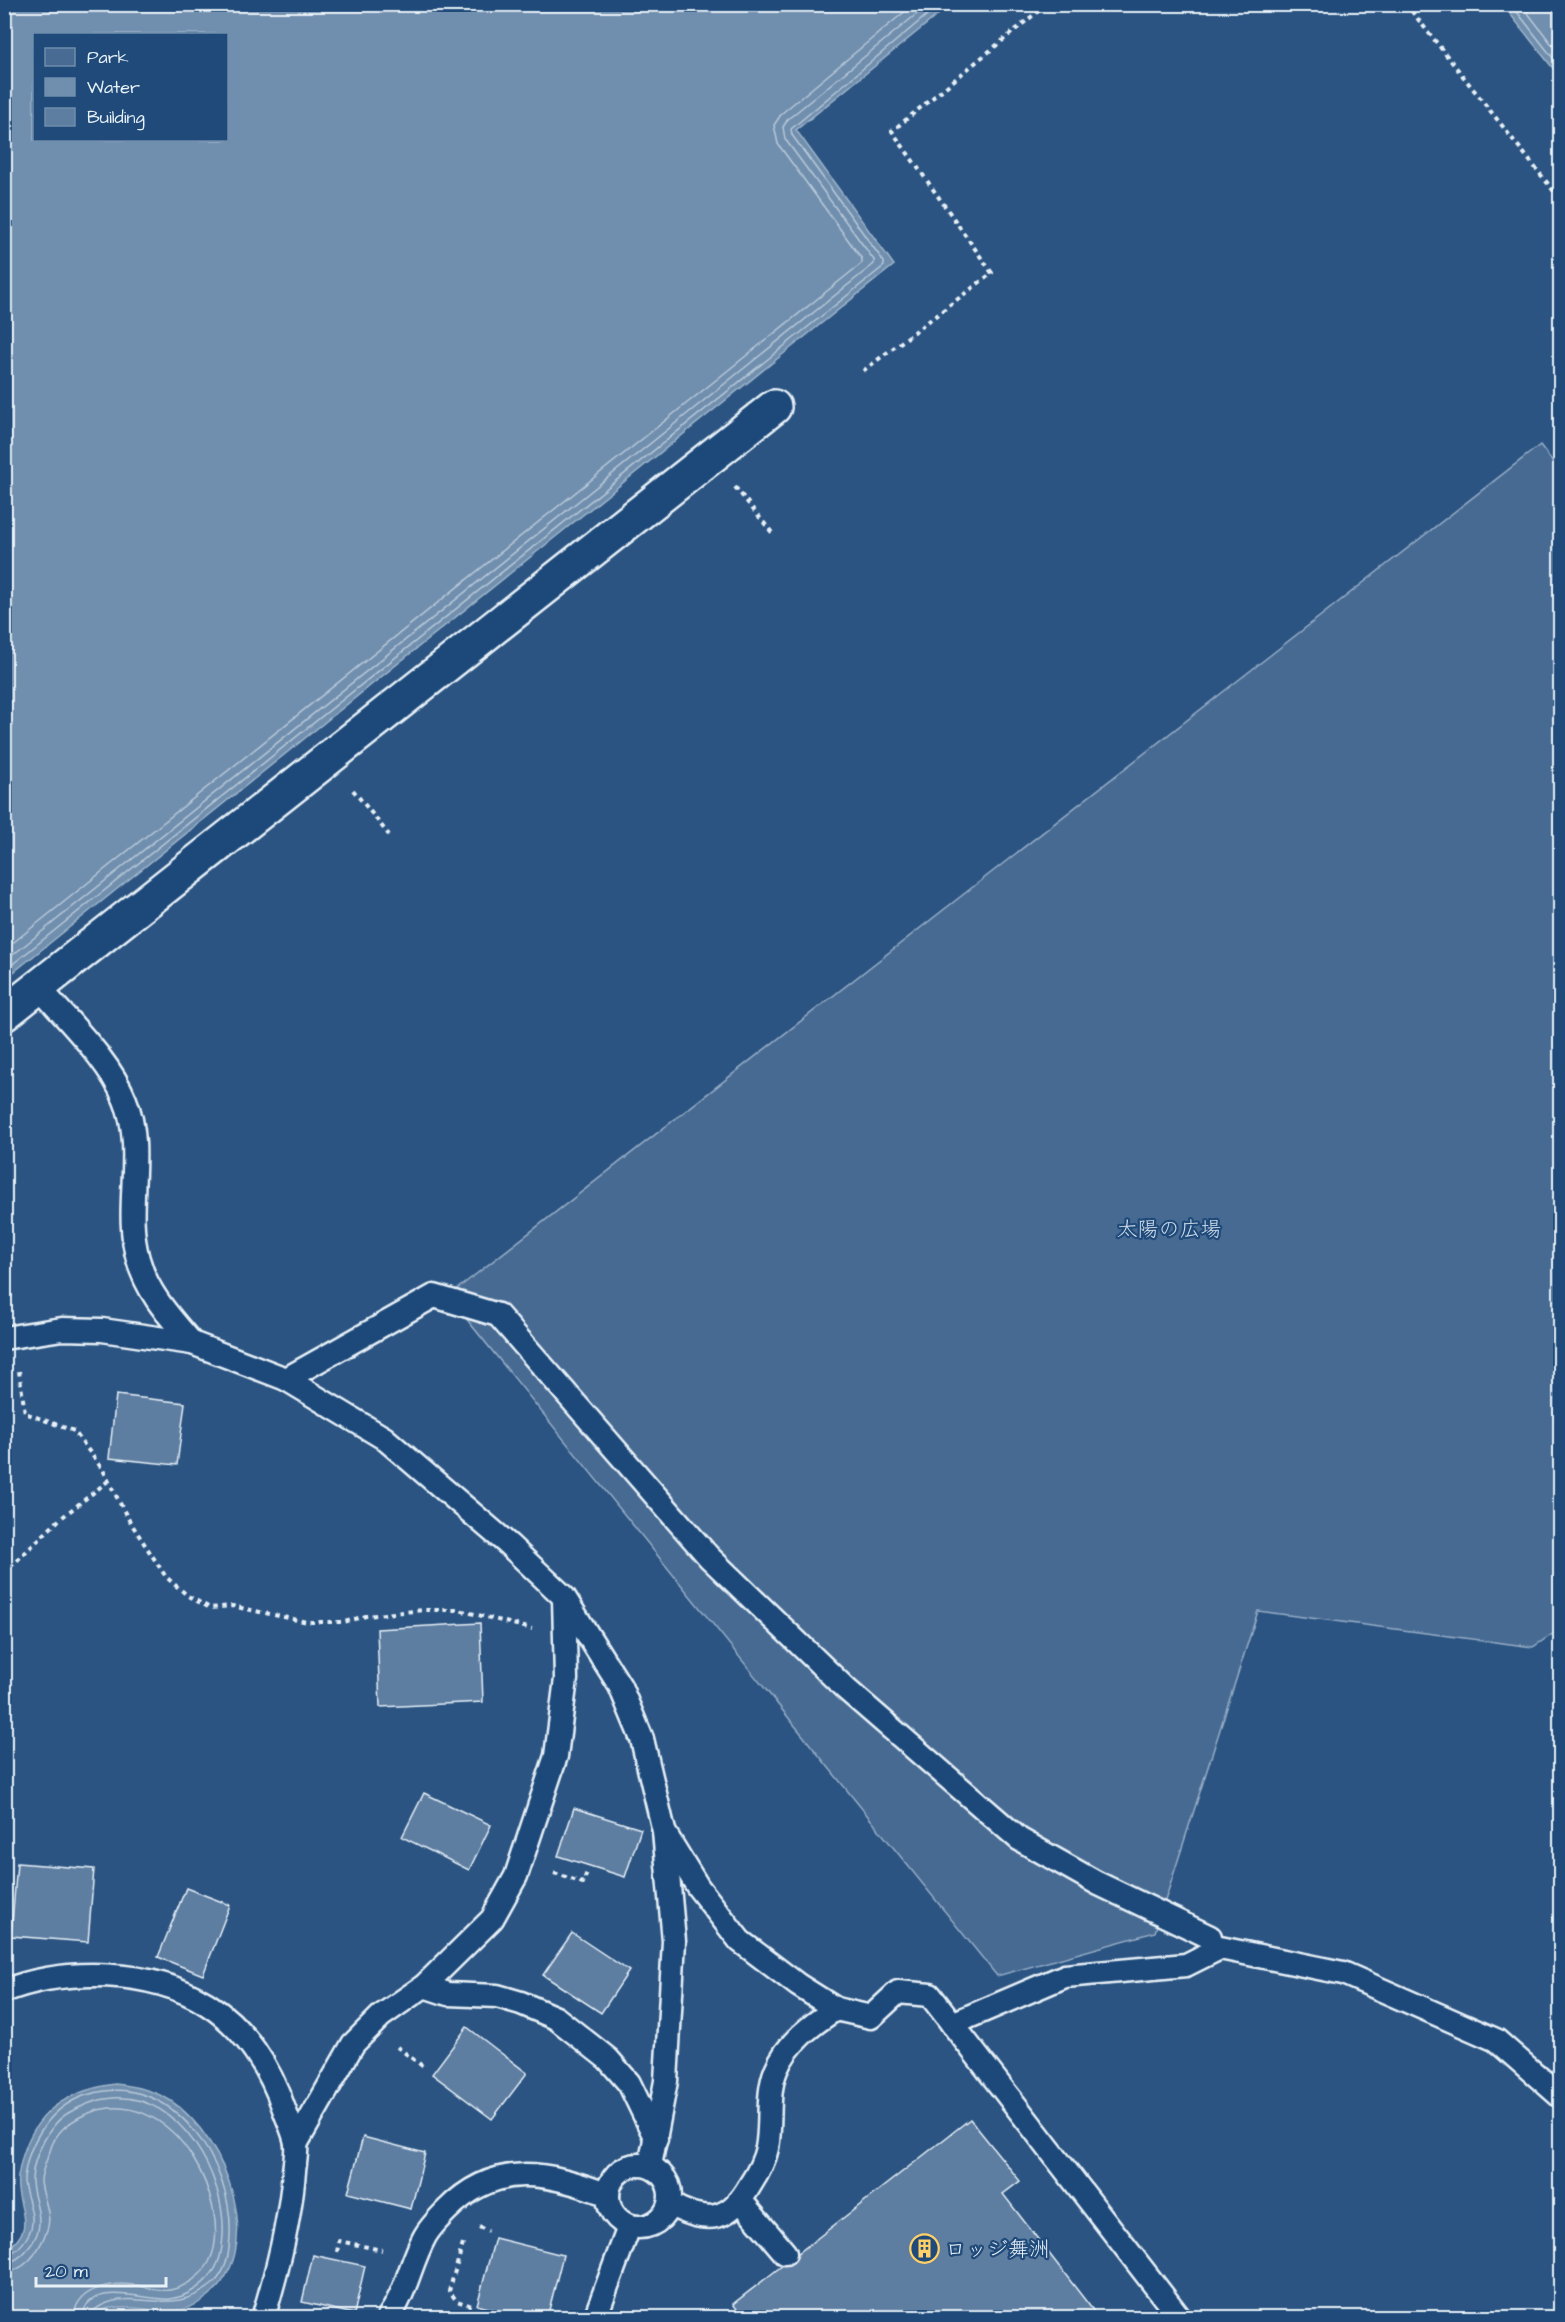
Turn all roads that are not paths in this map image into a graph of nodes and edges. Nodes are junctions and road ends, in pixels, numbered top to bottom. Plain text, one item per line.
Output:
1 (774, 406) dead end
2 (39, 987) junction
3 (4, 1014) edge
4 (9, 1337) edge
5 (192, 1343) junction
6 (286, 1378) junction
7 (564, 1597) junction
8 (664, 1831) junction
9 (1210, 1937) dead end
10 (424, 1986) junction
11 (4, 1990) edge
12 (836, 2009) junction
13 (952, 2024) junction
14 (1560, 2096) edge
15 (656, 2139) junction
16 (296, 2144) junction
17 (650, 2166) junction
18 (608, 2195) junction
19 (741, 2201) junction
20 (670, 2205) junction
21 (629, 2227) junction
22 (785, 2253) dead end
23 (263, 2318) edge
24 (388, 2318) edge
25 (595, 2318) edge
26 (1180, 2318) edge

1 - 2 street
2 - 3 street
2 - 5 lane
4 - 5 lane
5 - 6 lane
6 - 7 lane
6 - 9 lane
7 - 8 lane
7 - 10 lane
8 - 12 lane
8 - 15 lane
10 - 15 lane
10 - 16 lane
11 - 16 lane
12 - 13 lane
12 - 19 lane
13 - 14 lane
13 - 26 lane
15 - 17 lane
16 - 23 lane
17 - 18 lane
17 - 20 lane
18 - 21 lane
18 - 24 lane
19 - 20 lane
19 - 22 lane
20 - 21 lane
21 - 25 lane

